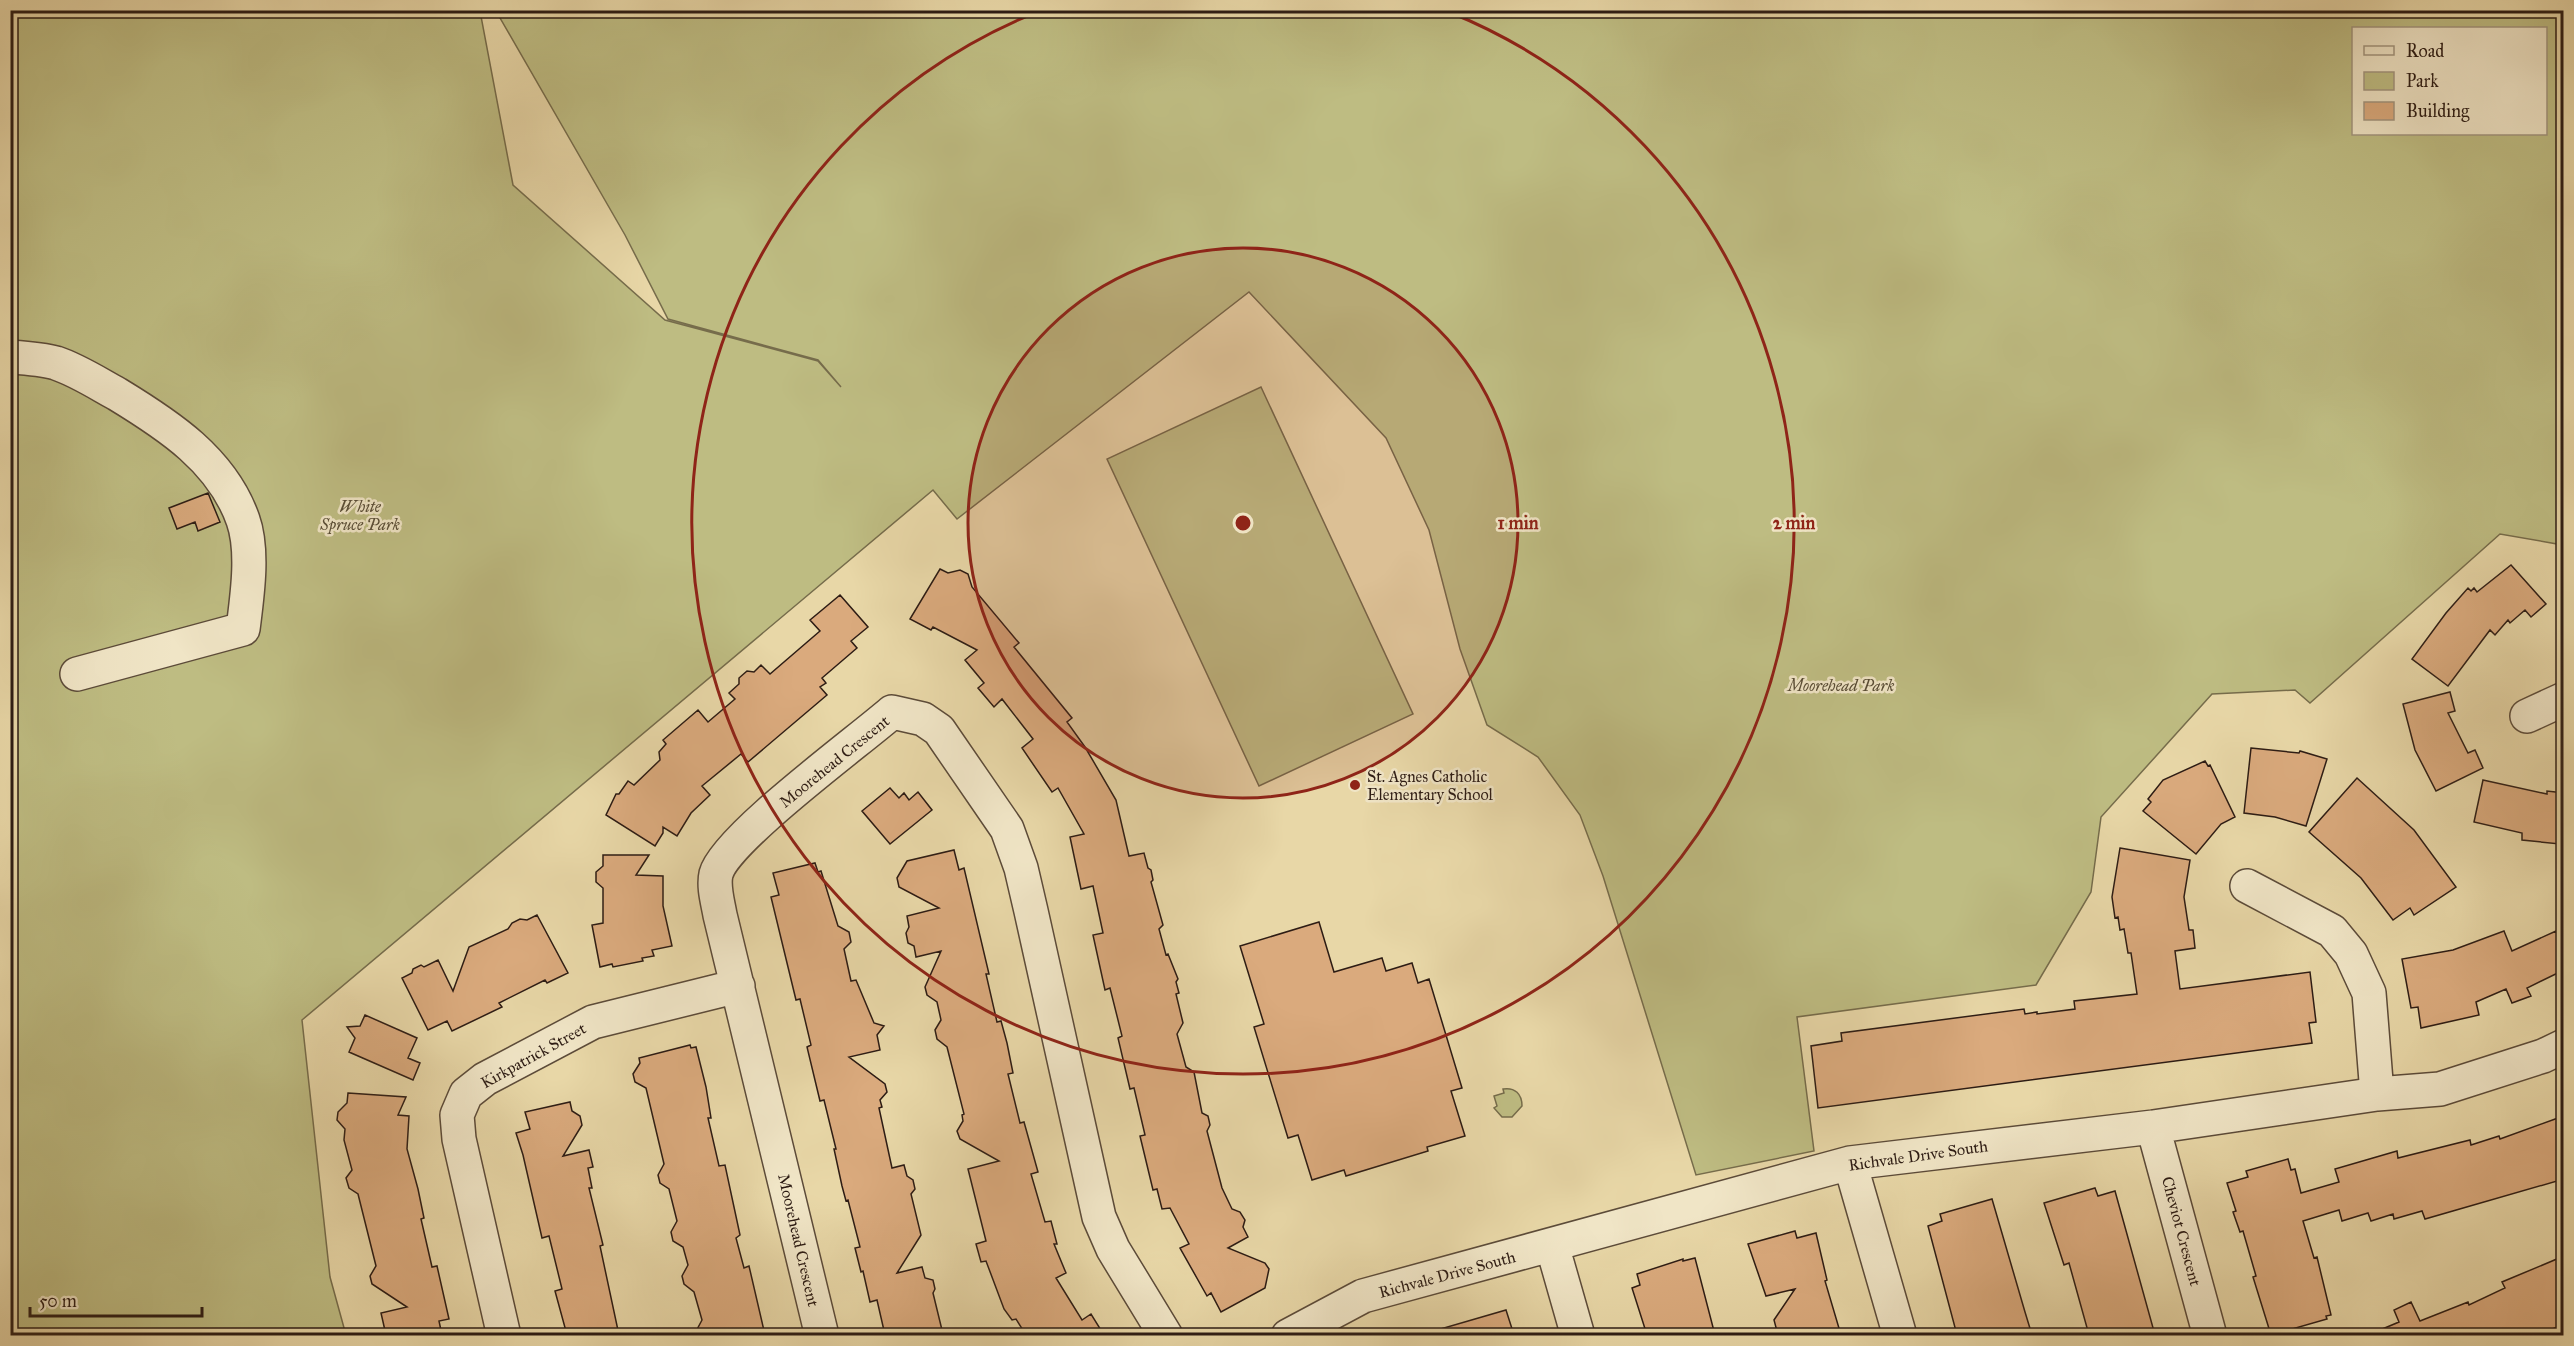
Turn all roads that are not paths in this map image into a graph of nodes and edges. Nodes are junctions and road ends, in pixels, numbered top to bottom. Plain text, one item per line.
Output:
1 (10, 357) edge
2 (77, 674) dead end
3 (2564, 699) edge
4 (2527, 716) dead end
5 (2247, 886) dead end
6 (738, 986) junction
7 (2564, 1046) edge
8 (2377, 1094) junction
9 (2153, 1127) junction
10 (1850, 1163) junction
11 (1552, 1245) junction
12 (504, 1335) edge
13 (822, 1335) edge
14 (1166, 1335) edge
15 (1288, 1335) edge
16 (1578, 1335) edge
17 (1900, 1335) edge
18 (2210, 1335) edge

1 - 2 street
3 - 4 street
5 - 8 street
6 - 12 street, Kirkpatrick Street
6 - 13 street, Moorehead Crescent
6 - 14 street, Moorehead Crescent
7 - 8 street, Richvale Drive South
8 - 9 street, Richvale Drive South
9 - 10 street, Richvale Drive South
9 - 18 street, Cheviot Crescent
10 - 11 street, Richvale Drive South
10 - 17 street
11 - 15 street, Richvale Drive South
11 - 16 street

